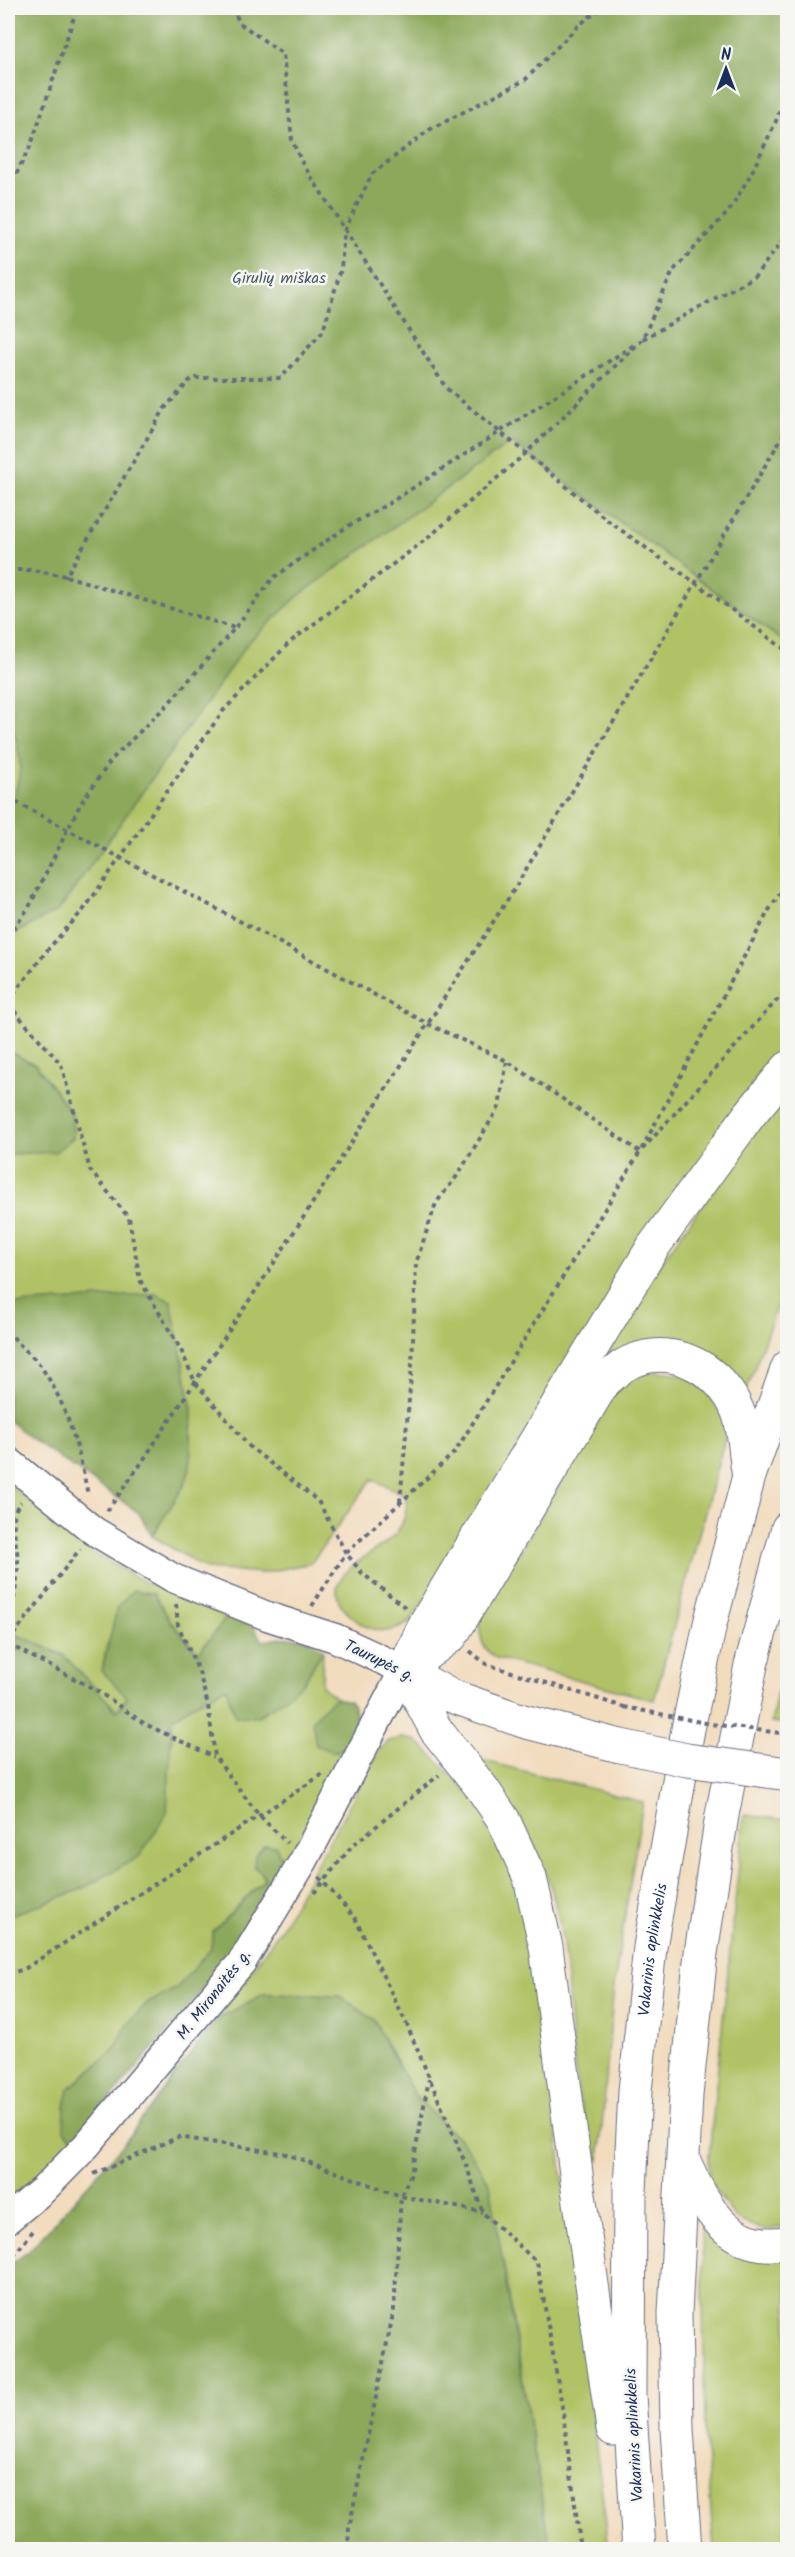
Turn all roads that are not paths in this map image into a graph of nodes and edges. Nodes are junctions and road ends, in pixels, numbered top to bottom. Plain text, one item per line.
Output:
1 (788, 1068) edge
2 (788, 1367) edge
3 (8, 1461) edge
4 (749, 1476) junction
5 (788, 1528) edge
6 (438, 1629) junction
7 (404, 1670) junction
8 (788, 1774) edge
9 (683, 2159) junction
10 (8, 2219) edge
11 (788, 2242) edge
12 (639, 2540) edge
13 (685, 2550) edge

1 - 6 main road
2 - 4 main road, Vakarinis aplinkkelis
3 - 7 street, Taurupės g.
4 - 6 main road
4 - 12 main road, Vakarinis aplinkkelis
5 - 9 main road
6 - 7 main road
7 - 8 main road, Taurupės g., bridge
7 - 10 street, M. Mironaitės g.
7 - 12 main road
9 - 11 main road
9 - 13 main road

